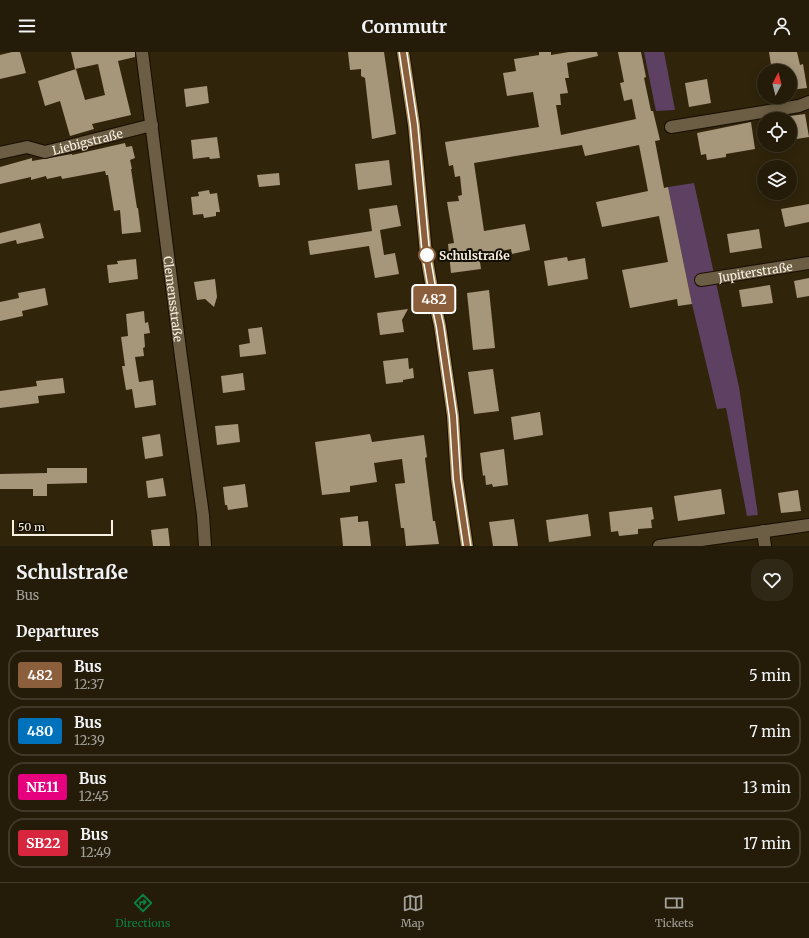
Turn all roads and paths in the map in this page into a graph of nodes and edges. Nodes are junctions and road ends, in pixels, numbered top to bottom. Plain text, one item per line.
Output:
1 (142, 52) edge
2 (403, 52) edge
3 (809, 102) edge
4 (152, 125) junction
5 (671, 127) dead end
6 (0, 153) edge
7 (809, 263) edge
8 (701, 280) dead end
9 (809, 525) edge
10 (763, 531) junction
11 (205, 546) edge
12 (467, 546) edge
13 (659, 546) edge
14 (765, 546) edge

1 - 4 street, Clemensstraße
2 - 12 main road
3 - 5 street
4 - 6 street, Liebigstraße
4 - 11 street, Clemensstraße
7 - 8 street, Jupiterstraße
9 - 10 street
10 - 13 street
10 - 14 street

